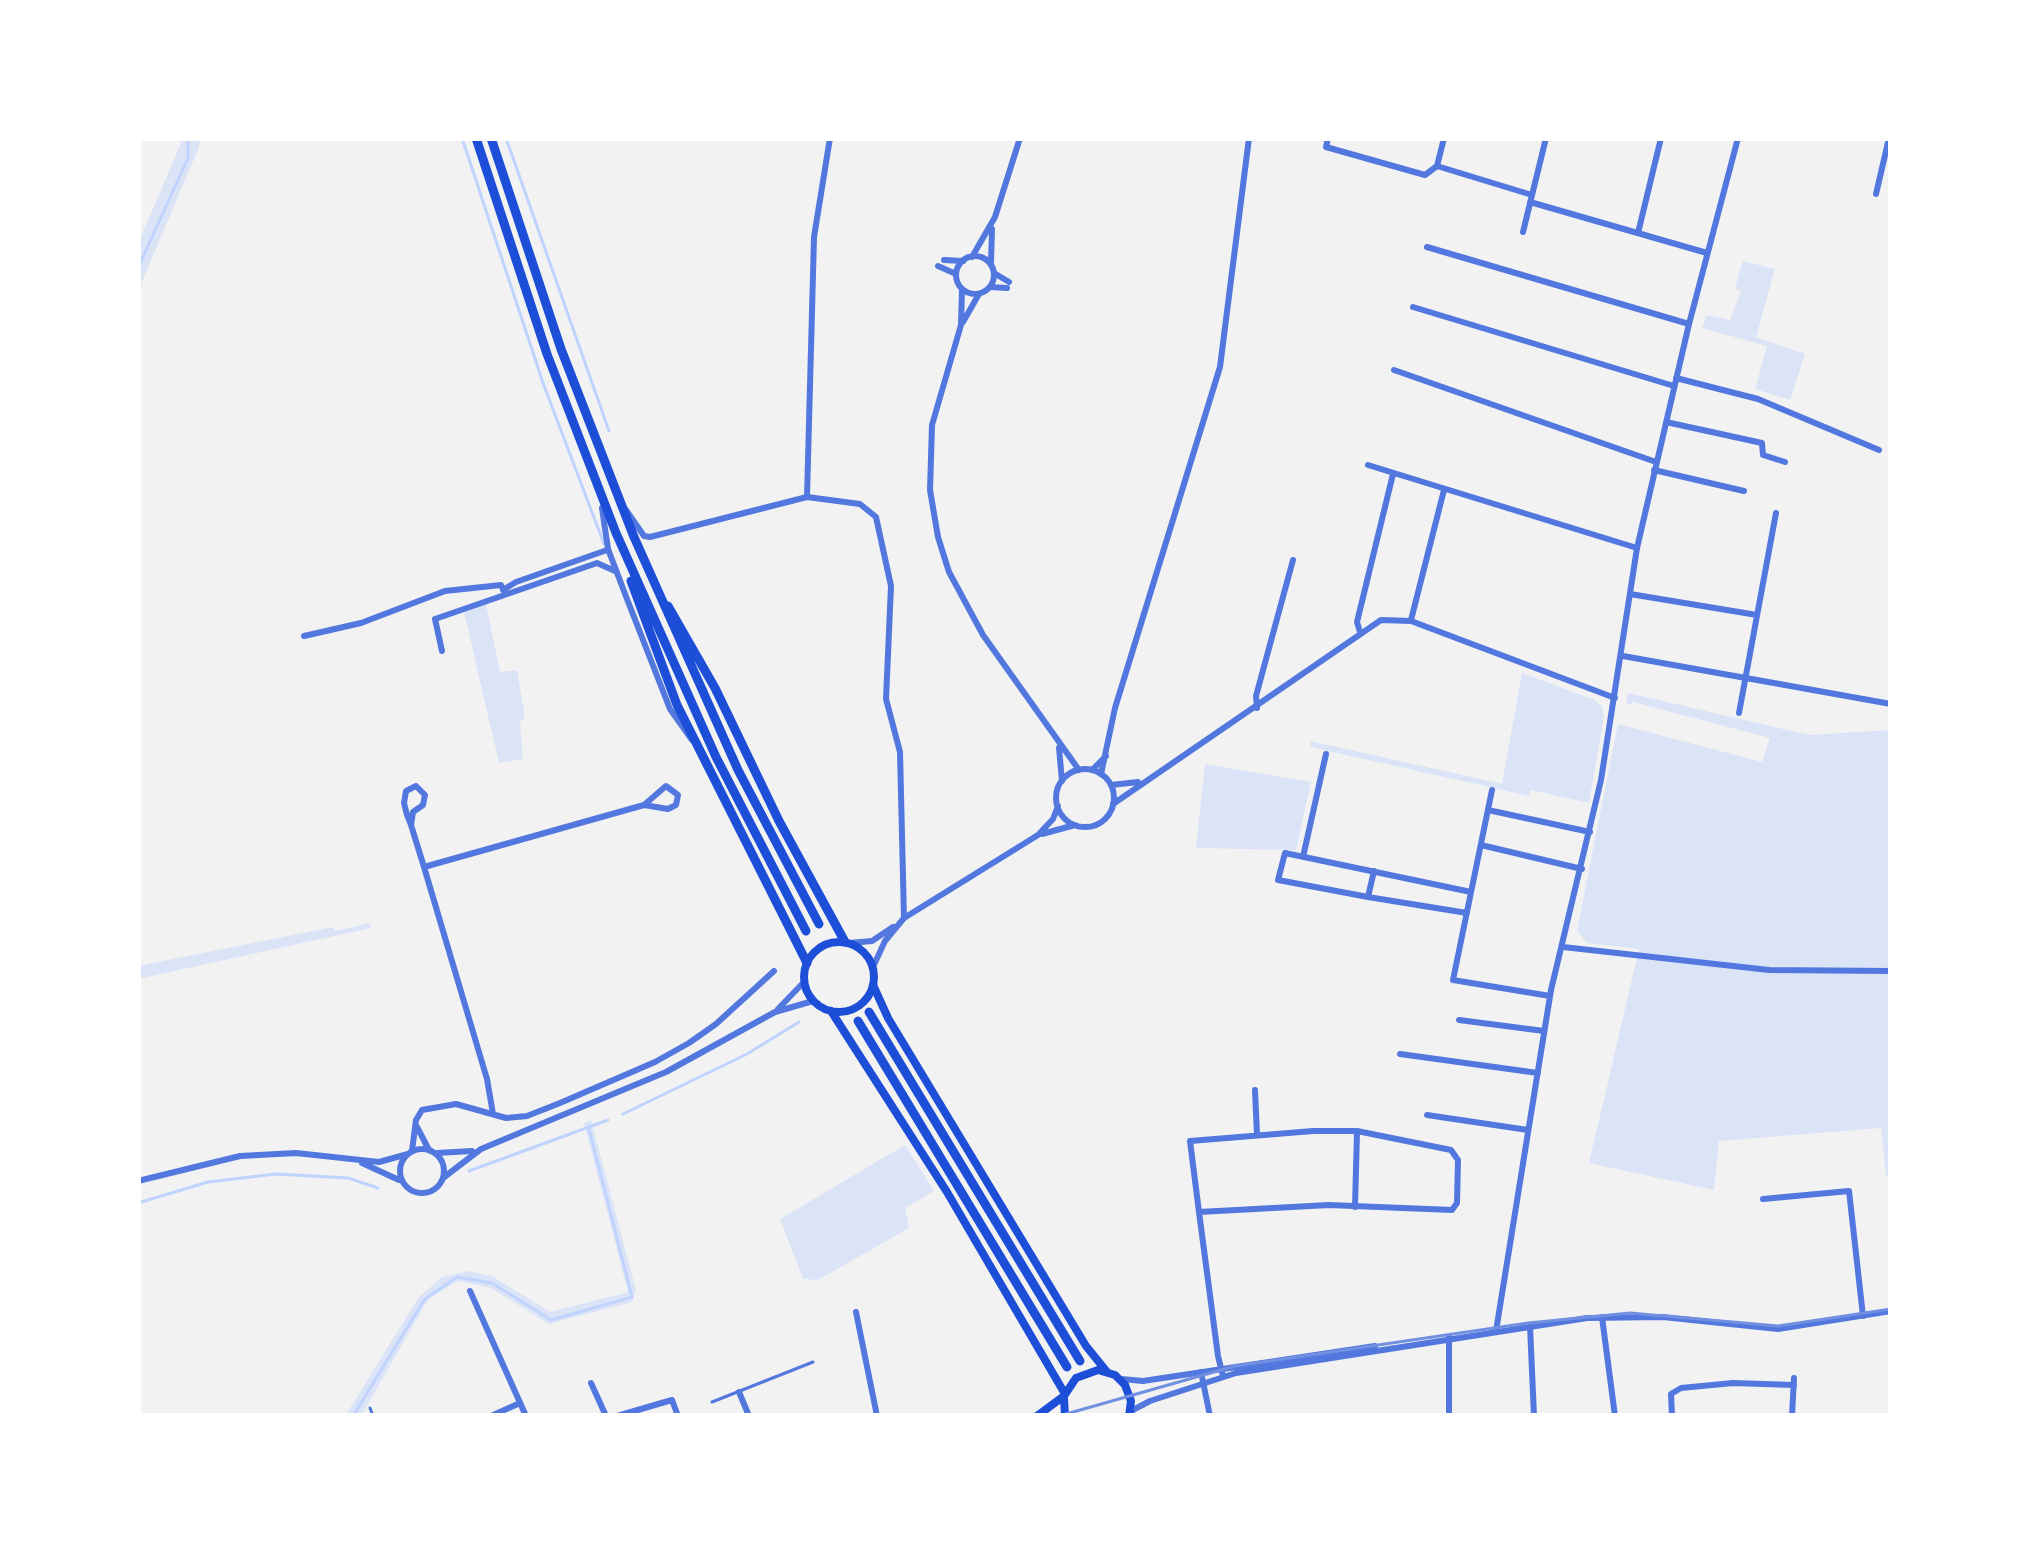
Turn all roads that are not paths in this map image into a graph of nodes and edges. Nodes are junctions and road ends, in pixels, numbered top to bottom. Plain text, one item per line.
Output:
1 (476, 138) edge
2 (491, 138) edge
3 (830, 138) edge
4 (1020, 138) edge
5 (1249, 138) edge
6 (1328, 138) edge
7 (1444, 138) edge
8 (1546, 138) edge
9 (1661, 138) edge
10 (1738, 138) edge
11 (1889, 138) edge
12 (1437, 166) junction
13 (1876, 194) dead end
14 (1531, 198) junction
15 (994, 220) junction
16 (1522, 232) dead end
17 (1638, 233) junction
18 (1427, 247) dead end
19 (1707, 254) junction
20 (972, 256) junction
21 (963, 261) junction
22 (993, 268) junction
23 (956, 274) junction
24 (990, 287) junction
25 (962, 289) junction
26 (979, 294) junction
27 (1413, 307) dead end
28 (1689, 324) junction
29 (961, 325) junction
30 (1394, 370) dead end
31 (1675, 382) junction
32 (1666, 422) junction
33 (1879, 450) dead end
34 (1785, 462) dead end
35 (1368, 466) dead end
36 (1655, 466) junction
37 (1393, 474) junction
38 (1444, 490) junction
39 (1744, 491) dead end
40 (600, 493) junction
41 (807, 497) junction
42 (620, 502) junction
43 (1776, 513) dead end
44 (619, 541) junction
45 (1637, 548) junction
46 (608, 549) junction
47 (1293, 560) dead end
48 (617, 572) junction
49 (652, 581) junction
50 (504, 591) junction
51 (1630, 594) junction
52 (1757, 615) junction
53 (1411, 621) junction
54 (1360, 632) junction
55 (304, 636) dead end
56 (442, 651) dead end
57 (1621, 656) junction
58 (1745, 677) junction
59 (1615, 698) junction
60 (1891, 704) edge
61 (1257, 708) junction
62 (1738, 713) dead end
63 (696, 745) junction
64 (1059, 745) junction
65 (1326, 754) dead end
66 (1079, 770) junction
67 (1097, 772) junction
68 (1062, 782) junction
69 (1141, 782) junction
70 (1111, 785) junction
71 (1492, 790) dead end
72 (1113, 804) junction
73 (644, 805) junction
74 (1058, 806) junction
75 (1488, 810) junction
76 (411, 825) junction
77 (1076, 825) junction
78 (1590, 832) junction
79 (1038, 835) junction
80 (1481, 845) junction
81 (1303, 857) junction
82 (424, 867) junction
83 (1582, 869) junction
84 (1374, 872) junction
85 (1471, 892) junction
86 (1368, 897) junction
87 (1467, 913) junction
88 (903, 920) junction
89 (819, 924) dead end
90 (806, 931) dead end
91 (847, 943) junction
92 (1563, 946) junction
93 (806, 962) junction
94 (873, 967) junction
95 (774, 971) dead end
96 (1891, 971) edge
97 (804, 982) junction
98 (873, 985) junction
99 (1550, 996) junction
100 (813, 1001) junction
101 (831, 1011) junction
102 (775, 1012) junction
103 (869, 1012) dead end
104 (1460, 1019) dead end
105 (858, 1022) dead end
106 (1544, 1031) junction
107 (1400, 1054) dead end
108 (1538, 1072) junction
109 (1255, 1090) dead end
110 (493, 1114) junction
111 (1427, 1115) dead end
112 (416, 1124) junction
113 (1528, 1130) junction
114 (1357, 1131) junction
115 (1257, 1135) junction
116 (481, 1149) junction
117 (432, 1152) junction
118 (410, 1153) junction
119 (359, 1161) junction
120 (443, 1178) junction
121 (138, 1181) edge
122 (402, 1181) junction
123 (1762, 1199) dead end
124 (1355, 1207) junction
125 (1199, 1212) junction
126 (470, 1291) dead end
127 (1891, 1311) edge
128 (856, 1312) dead end
129 (1863, 1316) junction
130 (1602, 1317) junction
131 (1530, 1326) junction
132 (1496, 1331) junction
133 (1448, 1337) junction
134 (1400, 1345) junction
135 (1080, 1361) dead end
136 (813, 1362) dead end
137 (1067, 1367) dead end
138 (1107, 1372) junction
139 (1201, 1372) junction
140 (1222, 1372) junction
141 (1118, 1377) junction
142 (1203, 1382) junction
143 (591, 1383) dead end
144 (739, 1392) junction
145 (1065, 1395) junction
146 (712, 1402) dead end
147 (520, 1403) junction
148 (370, 1408) dead end
149 (1130, 1415) edge
150 (374, 1416) edge
151 (491, 1416) edge
152 (526, 1416) edge
153 (606, 1416) edge
154 (616, 1416) edge
155 (679, 1416) edge
156 (749, 1416) edge
157 (877, 1416) edge
158 (1036, 1416) edge
159 (1066, 1416) edge
160 (1210, 1416) edge
161 (1449, 1416) edge
162 (1534, 1416) edge
163 (1615, 1416) edge
164 (1672, 1416) edge
165 (1792, 1416) edge

1 - 40 main road
2 - 42 main road
3 - 41 street
4 - 15 street
5 - 67 street
6 - 12 street
7 - 12 street
8 - 14 street
9 - 17 street
10 - 19 street
11 - 13 street
12 - 14 street
14 - 16 street
14 - 17 street
15 - 20 street
15 - 22 street
17 - 19 street
18 - 28 street
19 - 28 street
20 - 21 street
20 - 22 street
21 - 23 street
21 - 23 street
22 - 24 street
22 - 24 street
23 - 25 street
24 - 26 street
25 - 26 street
25 - 29 street
26 - 29 street
27 - 31 street
28 - 31 street
29 - 64 street
30 - 36 street
31 - 32 street
31 - 33 street
32 - 34 street
32 - 36 street
35 - 37 street
36 - 39 street
36 - 45 street
37 - 38 street
37 - 54 street
38 - 45 street
38 - 53 street
40 - 44 main road
40 - 46 street
41 - 42 street
41 - 88 street
42 - 49 main road
43 - 52 street
44 - 63 main road
44 - 90 main road
45 - 51 street
46 - 48 street
46 - 50 street
47 - 61 street
48 - 50 street
48 - 63 street
49 - 89 main road
49 - 91 main road
50 - 55 street
50 - 56 street
51 - 52 street
51 - 57 street
52 - 58 street
53 - 54 street
53 - 59 street
54 - 61 street
57 - 58 street
57 - 59 street
58 - 60 street
58 - 62 street
59 - 78 street
61 - 69 street
63 - 93 main road
64 - 66 street
64 - 68 street
65 - 81 street
66 - 67 street
66 - 68 street
67 - 70 street
68 - 74 street
69 - 70 street
69 - 72 street
70 - 72 street
71 - 75 street
72 - 77 street
73 - 73 street
73 - 82 street
74 - 77 street
74 - 79 street
75 - 78 street
75 - 80 street
76 - 76 street
76 - 82 street
77 - 79 street
78 - 83 street
79 - 88 street
80 - 83 street
80 - 85 street
81 - 84 street
81 - 86 street
82 - 110 street
83 - 92 street
84 - 85 street
84 - 86 street
85 - 87 street
86 - 87 street
87 - 99 street
88 - 91 street
88 - 94 street
91 - 93 main road
91 - 94 main road
92 - 96 street
92 - 99 street
93 - 97 main road
94 - 98 main road
95 - 110 street
97 - 100 main road
97 - 102 street
98 - 101 main road
98 - 138 main road
99 - 106 street
100 - 101 main road
100 - 102 street
101 - 145 main road
102 - 116 street
103 - 135 main road
104 - 106 street
105 - 137 main road
106 - 108 street
107 - 108 street
108 - 113 street
109 - 115 street
110 - 112 street
111 - 113 street
112 - 117 street
112 - 118 street
113 - 132 street
114 - 115 street
114 - 124 street
114 - 124 street
115 - 125 street
116 - 117 street
116 - 120 street
117 - 118 street
117 - 120 street
118 - 119 street
118 - 122 street
119 - 121 street
119 - 122 street
120 - 122 street
123 - 129 street
124 - 125 street
125 - 140 street
126 - 147 street
127 - 129 street
128 - 157 street
129 - 130 street
130 - 131 street
130 - 163 street
131 - 132 street
131 - 162 street
132 - 133 street
133 - 134 street
133 - 161 street
134 - 140 street
134 - 140 street
136 - 144 lane
138 - 141 main road
138 - 145 main road
139 - 140 street
139 - 141 street
139 - 142 street
140 - 142 street
141 - 149 main road
142 - 149 street
142 - 160 street
143 - 153 street
144 - 146 lane
144 - 156 street
145 - 158 main road
145 - 159 main road
147 - 151 street
147 - 152 street
148 - 150 lane
154 - 155 street
164 - 165 street

